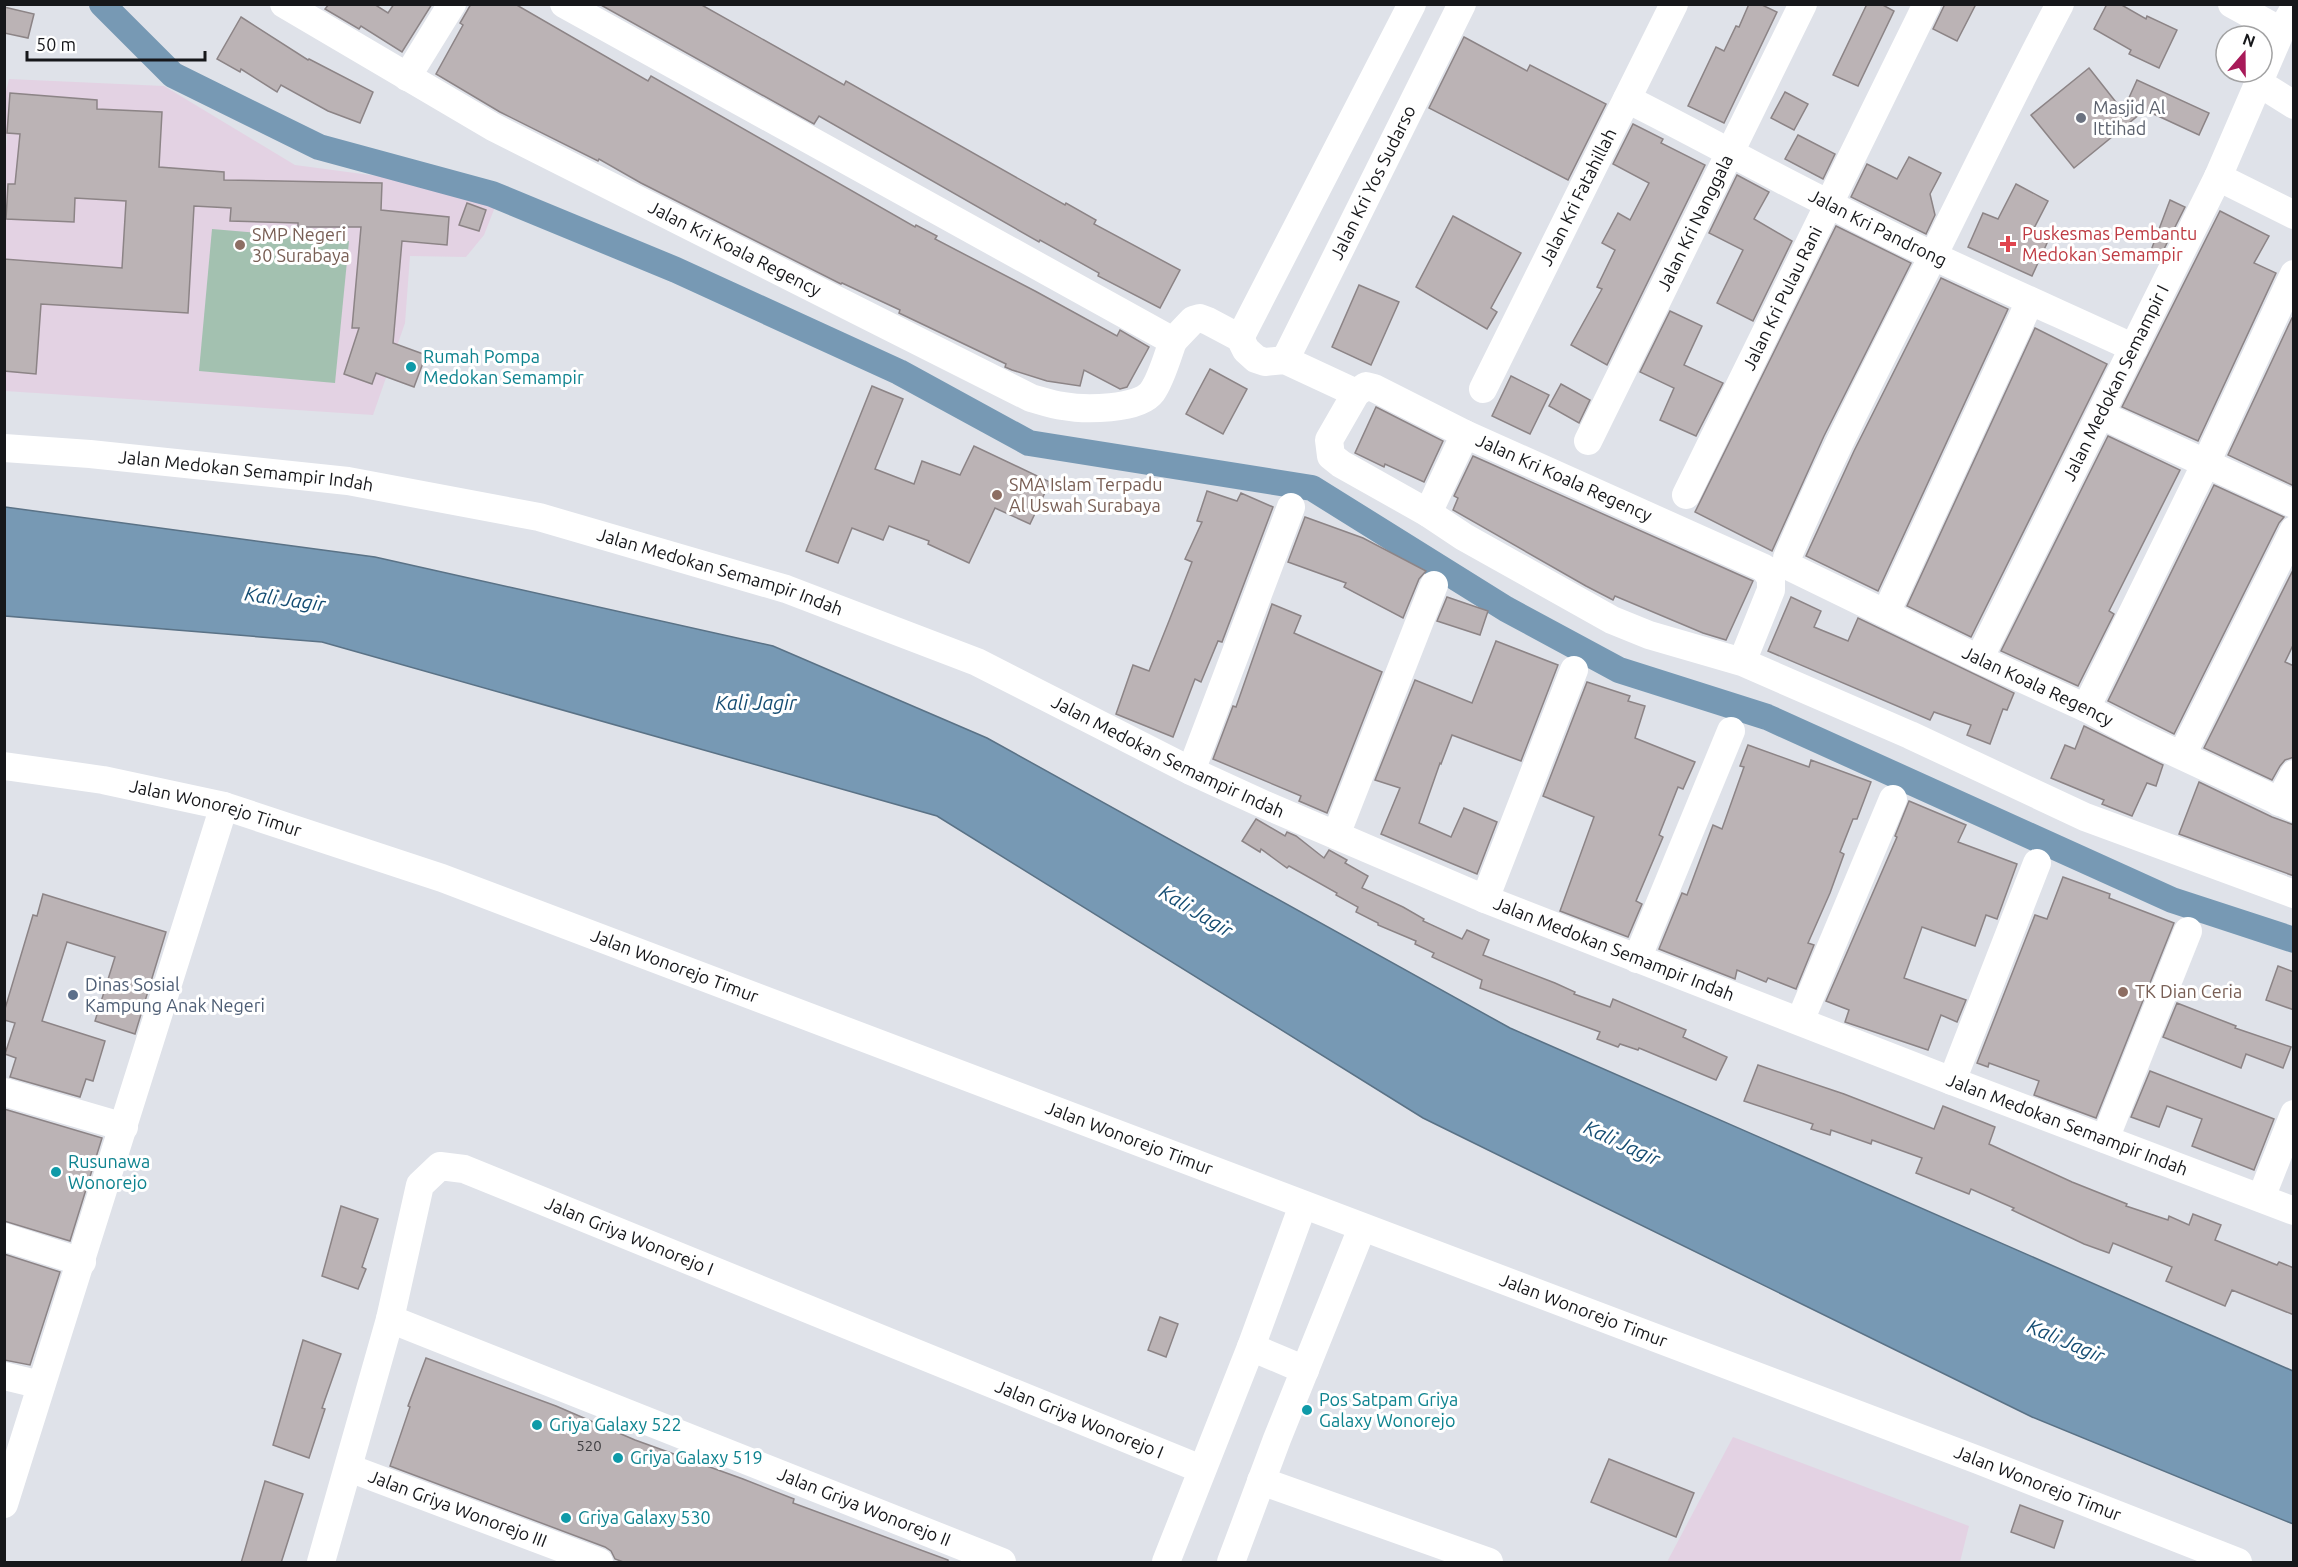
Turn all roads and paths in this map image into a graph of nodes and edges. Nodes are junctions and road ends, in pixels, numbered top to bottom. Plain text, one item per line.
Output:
1 (284, 4) edge
2 (452, 4) edge
3 (564, 4) edge
4 (1412, 4) edge
5 (1462, 4) edge
6 (1674, 4) edge
7 (1803, 4) edge
8 (1927, 4) edge
9 (2060, 4) edge
10 (2232, 4) edge
11 (2287, 20) edge
12 (2274, 49) edge
13 (407, 77) junction
14 (2258, 84) edge
15 (2262, 84) edge
16 (1627, 99) junction
17 (2294, 105) edge
18 (1354, 116) junction
19 (1396, 136) junction
20 (1731, 151) junction
21 (2218, 177) junction
22 (1830, 205) junction
23 (2294, 215) edge
24 (1933, 255) junction
25 (2294, 274) edge
26 (2030, 301) junction
27 (1240, 338) junction
28 (1173, 341) junction
29 (2134, 348) junction
30 (1285, 360) junction
31 (1483, 389) dead end
32 (1361, 390) junction
33 (2101, 415) junction
34 (1465, 434) junction
35 (1588, 441) dead end
36 (4, 448) edge
37 (2206, 463) junction
38 (1686, 495) dead end
39 (2294, 504) edge
40 (1291, 507) dead end
41 (1428, 513) junction
42 (2294, 530) edge
43 (1776, 563) junction
44 (1434, 585) dead end
45 (1886, 613) junction
46 (1979, 659) junction
47 (1742, 662) junction
48 (1574, 670) dead end
49 (2086, 708) junction
50 (1731, 731) dead end
51 (2182, 754) junction
52 (4, 766) edge
53 (1191, 771) junction
54 (2294, 774) edge
55 (1893, 799) dead end
56 (2286, 805) edge
57 (224, 807) junction
58 (1336, 835) junction
59 (2037, 863) dead end
60 (2294, 894) edge
61 (1485, 899) junction
62 (2188, 931) dead end
63 (1637, 959) junction
64 (1800, 1021) junction
65 (1952, 1081) junction
66 (4, 1092) edge
67 (2294, 1114) edge
68 (124, 1127) junction
69 (2105, 1139) junction
70 (2261, 1198) junction
71 (1303, 1205) junction
72 (2294, 1211) edge
73 (1362, 1228) junction
74 (4, 1237) edge
75 (82, 1262) junction
76 (390, 1319) junction
77 (1251, 1347) junction
78 (1305, 1370) junction
79 (4, 1376) edge
80 (42, 1385) junction
81 (349, 1468) junction
82 (1201, 1469) junction
83 (1261, 1481) junction
84 (4, 1504) edge
85 (321, 1563) edge
86 (599, 1563) edge
87 (1002, 1563) edge
88 (1166, 1563) edge
89 (1231, 1563) edge
90 (1489, 1563) edge
91 (2238, 1563) edge

1 - 13 street, Jalan Kri Koala Regency
2 - 13 street
3 - 28 street
4 - 18 street
5 - 19 street, Jalan Kri Yos Sudarso
6 - 16 street, Jalan Kri Fatahillah
7 - 20 street, Jalan Kri Nanggala
8 - 22 street, Jalan Kri Pulau Rani
9 - 24 street
10 - 11 street
11 - 12 street, Jalan Medokan Semampir I
13 - 28 street, Jalan Kri Koala Regency
14 - 21 street, Jalan Medokan Semampir I
15 - 17 street
16 - 20 street, Jalan Kri Pandrong
16 - 31 street, Jalan Kri Fatahillah
18 - 19 street
18 - 27 street
19 - 30 street, Jalan Kri Yos Sudarso
20 - 22 street, Jalan Kri Pandrong
20 - 35 street, Jalan Kri Nanggala
21 - 23 street
21 - 29 street, Jalan Medokan Semampir I
22 - 24 street, Jalan Kri Pandrong
22 - 38 street, Jalan Kri Pulau Rani
24 - 26 street, Jalan Kri Pandrong
24 - 43 street
25 - 37 street
26 - 29 street, Jalan Kri Pandrong
26 - 45 street
27 - 28 street, Jalan Kri Koala Regency
27 - 30 street, Jalan Kri Koala Regency
29 - 33 street, Jalan Medokan Semampir I
30 - 32 street, Jalan Kri Koala Regency
32 - 34 street, Jalan Kri Koala Regency
32 - 41 street
33 - 37 street
33 - 46 street, Jalan Medokan Semampir I
34 - 41 street
34 - 43 street, Jalan Kri Koala Regency
36 - 53 street, Jalan Medokan Semampir Indah
37 - 39 street
37 - 49 street
40 - 53 street
41 - 47 street
42 - 51 street
43 - 45 street, Jalan Koala Regency
43 - 47 street
44 - 58 street
45 - 46 street, Jalan Koala Regency
46 - 49 street, Jalan Koala Regency
47 - 60 street
48 - 61 street
49 - 51 street, Jalan Koala Regency
50 - 63 street
51 - 56 street, Jalan Koala Regency
52 - 57 street, Jalan Wonorejo Timur
53 - 58 street, Jalan Medokan Semampir Indah
54 - 56 street
55 - 64 street
57 - 68 street
57 - 71 street, Jalan Wonorejo Timur
58 - 61 street, Jalan Medokan Semampir Indah
59 - 65 street
61 - 63 street, Jalan Medokan Semampir Indah
62 - 69 street
63 - 64 street, Jalan Medokan Semampir Indah
64 - 65 street, Jalan Medokan Semampir Indah
65 - 69 street, Jalan Medokan Semampir Indah
66 - 68 street
67 - 70 street
68 - 75 street
69 - 70 street, Jalan Medokan Semampir Indah
70 - 72 street, Jalan Medokan Semampir Indah
71 - 73 street, Jalan Wonorejo Timur
71 - 77 street
73 - 78 street
73 - 91 street, Jalan Wonorejo Timur
74 - 75 street
75 - 80 street
76 - 81 street, Jalan Griya Wonorejo I
76 - 82 street, Jalan Griya Wonorejo I
76 - 87 street, Jalan Griya Wonorejo II
77 - 78 street
77 - 82 street
78 - 83 street
79 - 80 street
80 - 84 street
81 - 85 street, Jalan Griya Wonorejo I
81 - 86 street, Jalan Griya Wonorejo III
82 - 88 street
83 - 89 street
83 - 90 street

